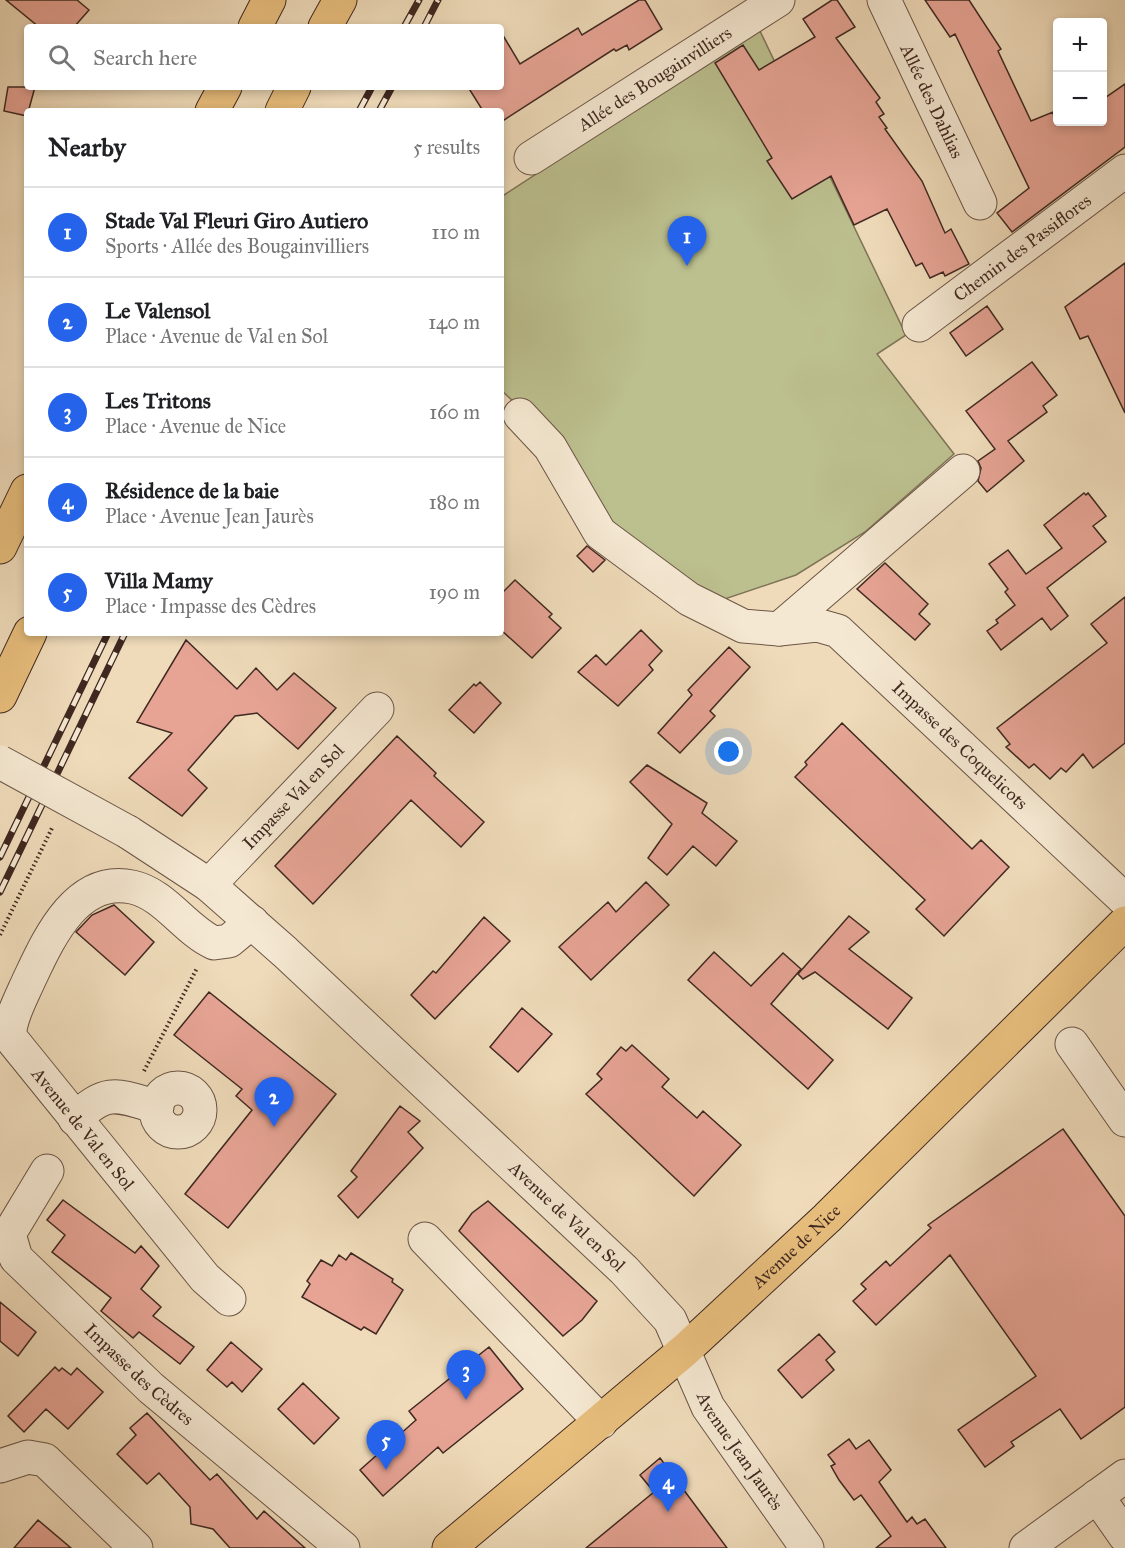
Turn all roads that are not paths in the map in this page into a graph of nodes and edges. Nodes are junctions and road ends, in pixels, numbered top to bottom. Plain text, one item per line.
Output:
1 (269, 0) edge
2 (340, 0) edge
3 (778, 0) edge
4 (884, 0) edge
5 (257, 24) edge
6 (327, 24) edge
7 (223, 90) edge
8 (292, 90) edge
9 (214, 108) edge
10 (284, 108) edge
11 (531, 158) dead end
12 (1125, 171) edge
13 (980, 203) dead end
14 (919, 325) dead end
15 (520, 415) dead end
16 (963, 471) dead end
17 (24, 497) edge
18 (0, 547) edge
19 (779, 629) junction
20 (29, 636) edge
21 (0, 696) edge
22 (377, 709) dead end
23 (0, 762) edge
24 (209, 885) junction
25 (1125, 900) edge
26 (252, 922) junction
27 (1125, 923) edge
28 (1072, 1044) dead end
29 (143, 1103) road end
30 (75, 1119) junction
31 (1125, 1120) edge
32 (47, 1172) dead end
33 (424, 1239) dead end
34 (217, 1288) dead end
35 (685, 1350) junction
36 (601, 1422) junction
37 (0, 1466) edge
38 (1125, 1476) edge
39 (1097, 1496) junction
40 (1125, 1536) edge
41 (136, 1548) edge
42 (343, 1548) edge
43 (448, 1548) edge
44 (807, 1548) edge
45 (1026, 1548) edge

1 - 5 main road
2 - 6 main road
3 - 11 street, Allée des Bougainvilliers
4 - 13 street, Allée des Dahlias
7 - 9 main road
8 - 10 main road
12 - 14 street, Chemin des Passiflores
15 - 19 street, Impasse des Coquelicots
16 - 19 street
17 - 18 main road
19 - 25 street, Impasse des Coquelicots
20 - 21 main road
22 - 24 street, Impasse Val en Sol
23 - 24 street, Avenue de Val en Sol, bridge
24 - 26 street, Avenue de Val en Sol
26 - 30 street, Avenue de Val en Sol
26 - 35 street, Avenue de Val en Sol
27 - 35 main road, Avenue de Nice
28 - 31 street
29 - 30 street
30 - 34 street, Avenue de Val en Sol
32 - 42 street, Impasse des Cèdres
33 - 36 street
35 - 36 main road, Avenue de Nice
35 - 44 street, Avenue Jean Jaurès
36 - 43 main road, Avenue de Nice
37 - 41 street
38 - 39 street
39 - 40 street
39 - 45 street

